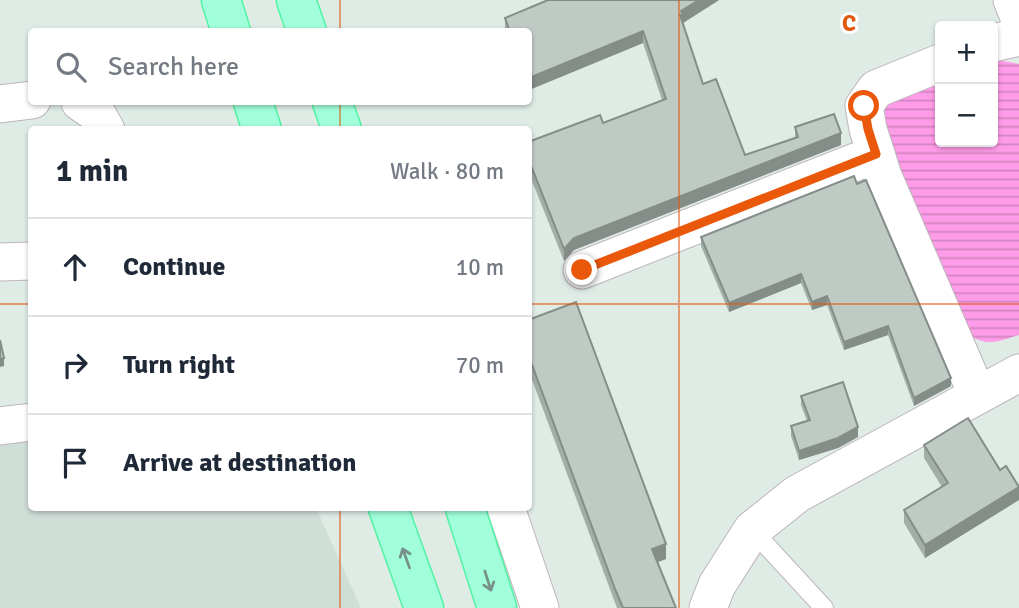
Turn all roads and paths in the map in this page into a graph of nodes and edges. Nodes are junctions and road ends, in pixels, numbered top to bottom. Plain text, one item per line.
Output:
1 (221, 0) edge
2 (296, 0) edge
3 (1012, 0) edge
4 (1019, 17) edge
5 (230, 28) edge
6 (306, 28) edge
7 (1019, 37) edge
8 (998, 42) edge
9 (935, 65) edge
10 (28, 100) edge
11 (0, 104) edge
12 (84, 105) edge
13 (254, 105) edge
14 (333, 105) edge
15 (104, 126) edge
16 (261, 126) edge
17 (341, 126) edge
18 (876, 154) junction
19 (28, 261) edge
20 (0, 262) edge
21 (582, 270) dead end
22 (1019, 373) edge
23 (977, 394) junction
24 (28, 422) edge
25 (0, 426) edge
26 (389, 511) edge
27 (466, 511) edge
28 (507, 511) edge
29 (752, 530) junction
30 (424, 608) edge
31 (497, 608) edge
32 (540, 608) edge
33 (708, 608) edge
34 (824, 608) edge

1 - 5 main road
2 - 6 main road
3 - 4 street
7 - 8 street
9 - 18 street
10 - 11 street
12 - 15 street
13 - 16 main road
14 - 17 main road
18 - 21 street
18 - 23 street
19 - 20 street
22 - 23 street
23 - 29 street
24 - 25 street
30 -> 26 main road
27 -> 31 main road
28 - 32 street
29 - 33 street
29 - 34 lane

